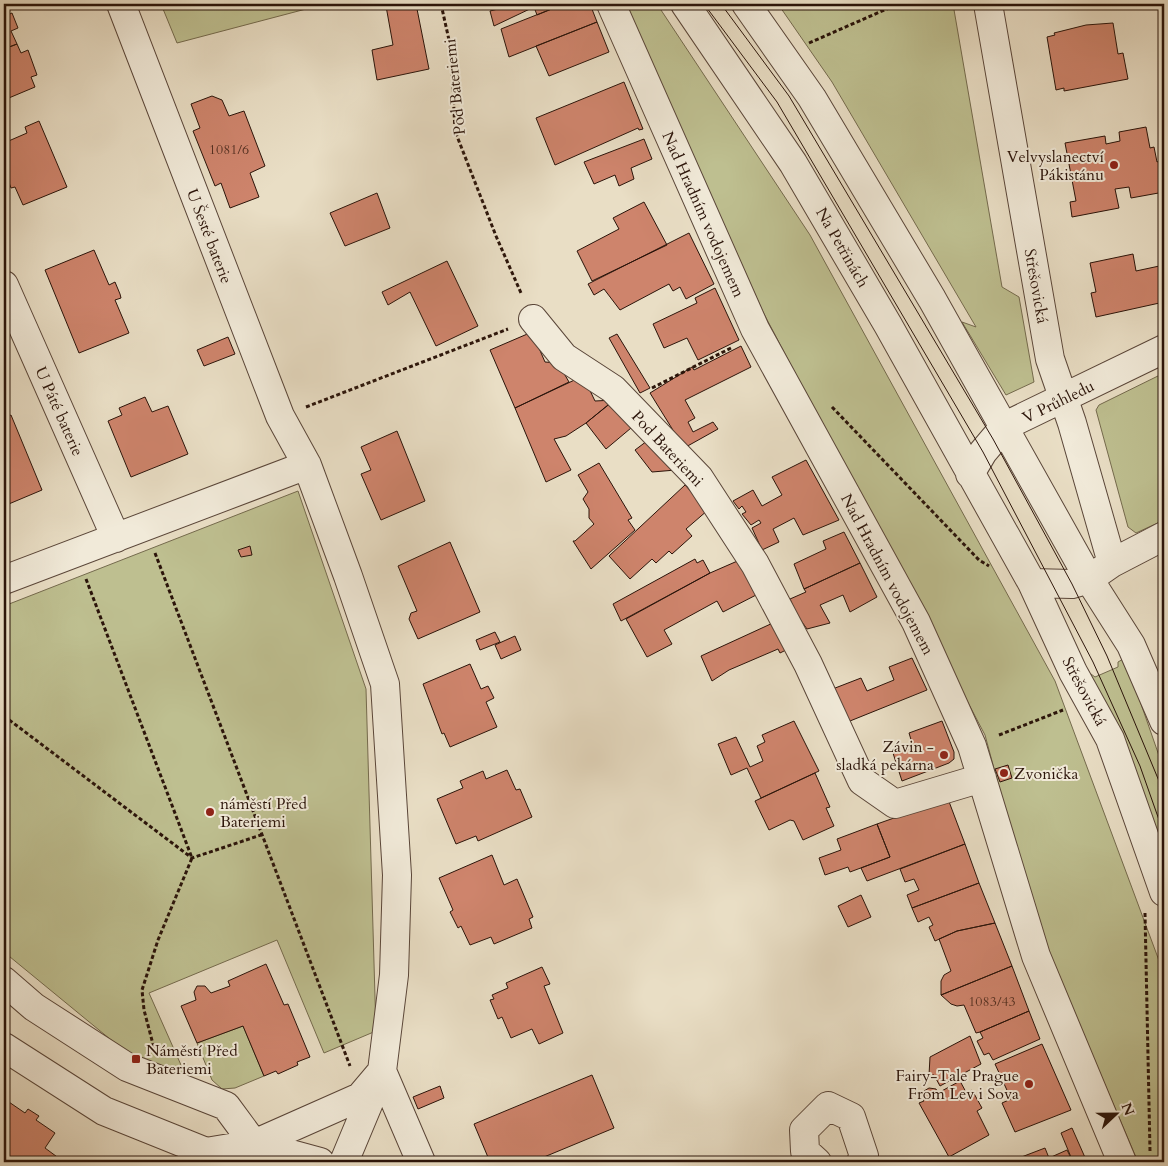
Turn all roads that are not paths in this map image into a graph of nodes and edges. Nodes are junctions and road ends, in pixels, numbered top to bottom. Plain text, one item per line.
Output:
1 (121, 4) edge
2 (610, 4) edge
3 (685, 4) edge
4 (714, 4) edge
5 (746, 4) edge
6 (988, 4) edge
7 (703, 28) junction
8 (4, 285) edge
9 (533, 319) road end
10 (1164, 349) edge
11 (1062, 399) junction
12 (1006, 426) junction
13 (306, 465) junction
14 (970, 474) junction
15 (1164, 536) edge
16 (116, 538) junction
17 (1112, 563) junction
18 (1090, 578) junction
19 (4, 580) edge
20 (1032, 583) junction
21 (1164, 721) edge
22 (982, 778) junction
23 (1154, 900) edge
24 (4, 981) edge
25 (4, 1048) edge
26 (382, 1072) junction
27 (256, 1153) edge
28 (320, 1162) edge
29 (344, 1162) edge
30 (421, 1162) edge
31 (817, 1162) edge
32 (861, 1162) edge
33 (1122, 1162) edge

1 - 13 street, U Šesté baterie
2 - 22 street, Nad Hradním vodojemem
3 - 7 street, Na Petřinách
4 - 7 street
5 - 12 street
6 - 11 street, Střešovická
7 - 14 street, Na Petřinách
8 - 16 street, U Páté baterie
9 - 22 street, Pod Bateriemi
10 - 11 street, V Průhledu
11 - 12 street, V Průhledu
11 - 17 street, Střešovická
12 - 14 street, V Průhledu
12 - 18 street
13 - 16 street
13 - 26 street
14 - 20 street, Střešovická
15 - 17 street
16 - 19 street
17 - 18 street
18 - 20 street
18 - 21 street
20 - 23 street, Střešovická
22 - 33 street, Nad Hradním vodojemem
24 - 27 street
25 - 27 street
26 - 27 street
26 - 29 street
26 - 30 street
27 - 28 street
31 - 32 street

